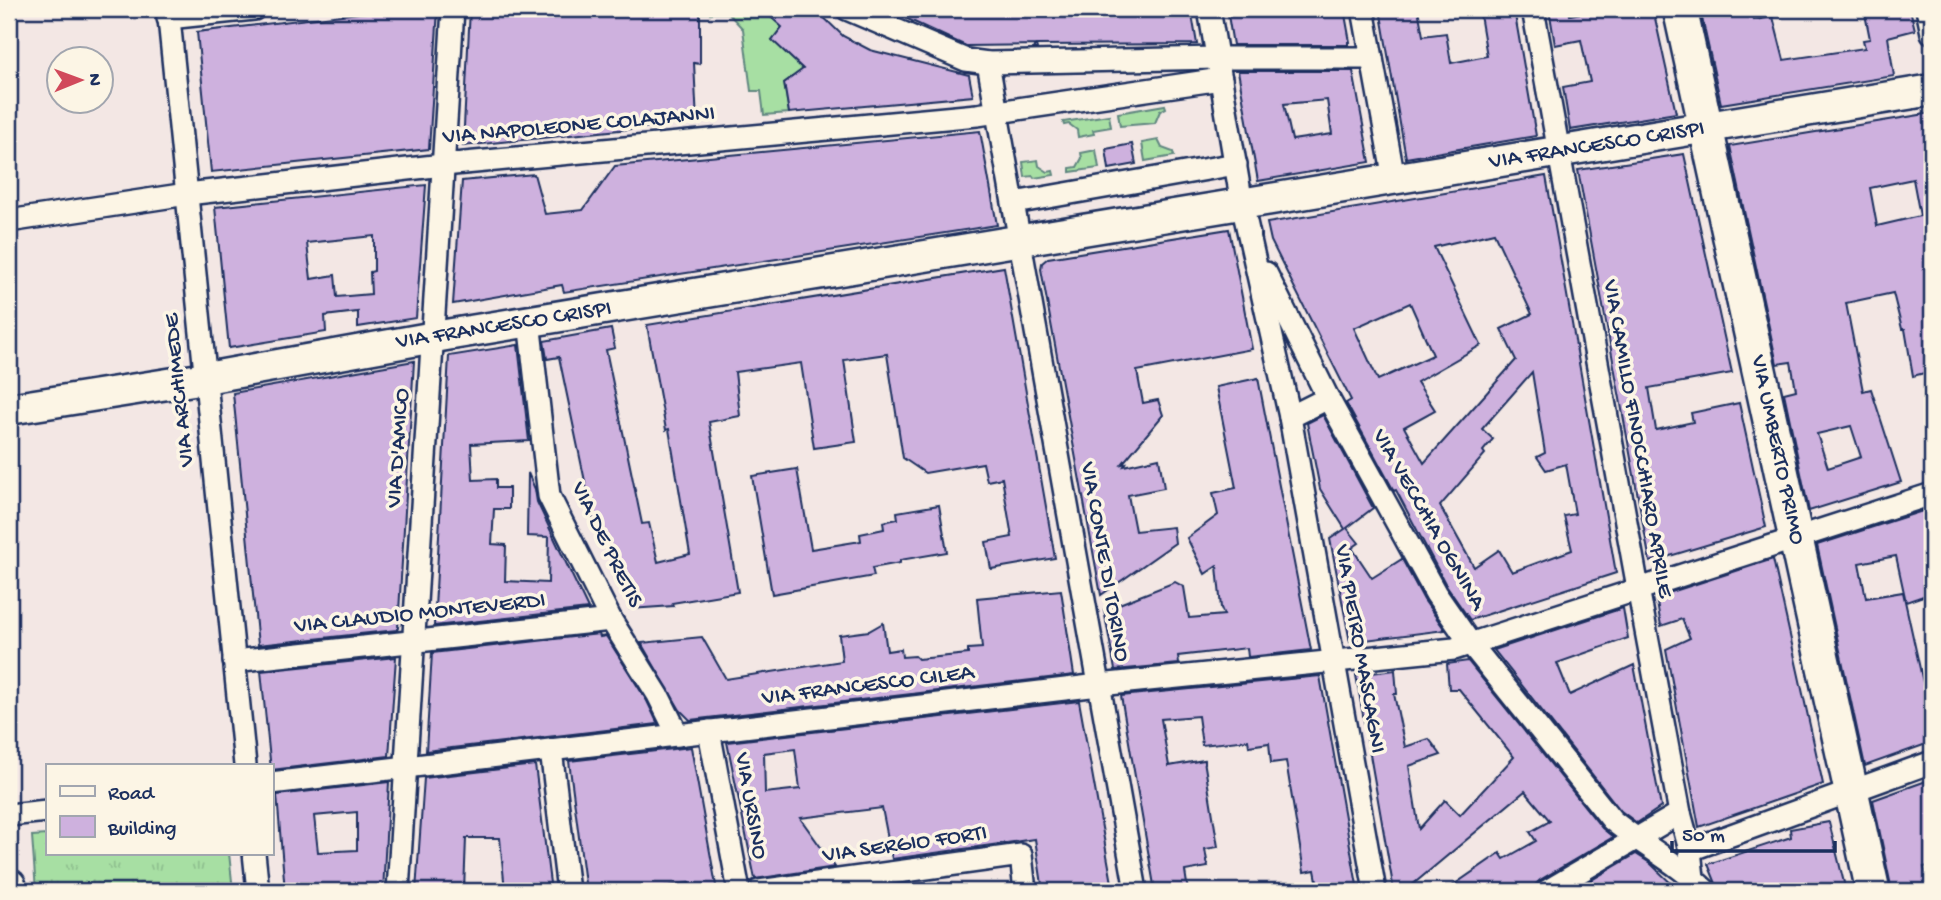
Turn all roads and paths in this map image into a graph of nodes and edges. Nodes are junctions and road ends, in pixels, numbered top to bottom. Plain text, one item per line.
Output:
1 (254, 9) edge
2 (453, 9) edge
3 (847, 9) edge
4 (1209, 9) edge
5 (1363, 9) edge
6 (1533, 9) edge
7 (1680, 9) edge
8 (1927, 9) edge
9 (168, 13) edge
10 (1932, 33) edge
11 (1223, 53) junction
12 (1372, 58) junction
13 (1104, 60) junction
14 (988, 63) junction
15 (1221, 79) junction
16 (1932, 90) edge
17 (1106, 96) junction
18 (987, 113) junction
19 (1706, 127) junction
20 (1558, 152) junction
21 (1236, 164) junction
22 (443, 165) junction
23 (1394, 179) junction
24 (187, 194) junction
25 (1014, 203) junction
26 (1250, 210) junction
27 (9, 220) edge
28 (1011, 243) junction
29 (529, 321) junction
30 (432, 337) junction
31 (206, 378) junction
32 (1328, 398) junction
33 (9, 409) edge
34 (1290, 417) junction
35 (1932, 494) edge
36 (1796, 537) junction
37 (1638, 588) junction
38 (611, 620) junction
39 (413, 641) junction
40 (1470, 643) junction
41 (234, 661) junction
42 (1335, 661) junction
43 (1099, 685) junction
44 (709, 731) junction
45 (678, 735) junction
46 (551, 750) junction
47 (1932, 762) edge
48 (245, 764) edge
49 (406, 767) junction
50 (273, 783) edge
51 (1851, 792) junction
52 (46, 811) edge
53 (1680, 813) junction
54 (9, 815) edge
55 (1635, 839) junction
56 (1690, 850) junction
57 (254, 855) edge
58 (901, 882) edge
59 (1700, 885) edge
60 (9, 886) edge
61 (832, 886) edge
62 (9, 891) edge
63 (258, 891) edge
64 (398, 891) edge
65 (568, 891) edge
66 (738, 891) edge
67 (759, 891) edge
68 (1025, 891) edge
69 (1136, 891) edge
70 (1376, 891) edge
71 (1547, 891) edge
72 (1873, 891) edge

1 - 9 street
2 - 22 street, VIA D'AMICO
3 - 14 street
4 - 11 street
5 - 12 street
6 - 20 street, VIA CAMILLO FINOCCHIARO APRILE
7 - 19 main road, VIA UMBERTO PRIMO
8 - 10 street
9 - 24 street, VIA ARCHIMEDE
11 - 12 street
11 - 13 street
11 - 15 street
12 - 23 street
13 - 14 street
13 - 17 street
14 - 18 street, VIA CONTE DI TORINO
15 - 17 street, VIA NAPOLEONE COLAJANNI
15 - 21 street
16 - 19 main road, VIA FRANCESCO CRISPI
17 - 18 street, VIA NAPOLEONE COLAJANNI
18 - 22 street, VIA NAPOLEONE COLAJANNI
18 - 25 street, VIA CONTE DI TORINO
19 - 20 main road, VIA FRANCESCO CRISPI
19 - 36 main road, VIA UMBERTO PRIMO
20 - 23 main road, VIA FRANCESCO CRISPI
20 - 37 street, VIA CAMILLO FINOCCHIARO APRILE
21 - 25 street
21 - 26 street
22 - 24 street, VIA NAPOLEONE COLAJANNI
22 - 30 street, VIA D'AMICO
23 - 26 main road, VIA FRANCESCO CRISPI
24 - 27 street, VIA NAPOLEONE COLAJANNI
24 - 31 street, VIA ARCHIMEDE
25 - 28 street, VIA CONTE DI TORINO
26 - 28 main road, VIA FRANCESCO CRISPI
26 - 32 street, VIA VECCHIA OGNINA
26 - 34 street, VIA PIETRO MASCAGNI
28 - 29 main road, VIA FRANCESCO CRISPI
28 - 43 street, VIA CONTE DI TORINO
29 - 30 main road, VIA FRANCESCO CRISPI
29 - 38 street, VIA DE PRETIS
30 - 31 main road, VIA FRANCESCO CRISPI
30 - 39 street, VIA D'AMICO
31 - 33 main road, VIA FRANCESCO CRISPI
31 - 41 street, VIA ARCHIMEDE
32 - 34 street
32 - 40 street, VIA VECCHIA OGNINA
34 - 42 street, VIA PIETRO MASCAGNI
35 - 36 street, VIA FRANCESCO CILEA
36 - 37 street, VIA FRANCESCO CILEA
36 - 51 main road, VIA UMBERTO PRIMO
37 - 40 street, VIA FRANCESCO CILEA
37 - 53 street, VIA CAMILLO FINOCCHIARO APRILE
38 - 39 street, VIA CLAUDIO MONTEVERDI
38 - 45 street, VIA DE PRETIS
39 - 41 street, VIA CLAUDIO MONTEVERDI
39 - 49 street, VIA D'AMICO
40 - 42 street, VIA FRANCESCO CILEA
40 - 55 street, VIA VECCHIA OGNINA
41 - 48 street, VIA ARCHIMEDE
42 - 43 street, VIA FRANCESCO CILEA
42 - 70 street, VIA PIETRO MASCAGNI
43 - 44 street, VIA FRANCESCO CILEA
43 - 69 street, VIA CONTE DI TORINO
44 - 45 street, VIA FRANCESCO CILEA
44 - 66 street, VIA URSINO
45 - 46 street, VIA FRANCESCO CILEA
46 - 49 street, VIA FRANCESCO CILEA
46 - 65 street
47 - 51 street
49 - 50 street, VIA FRANCESCO CILEA
49 - 64 street, VIA D'AMICO
51 - 56 street
51 - 72 main road, VIA UMBERTO PRIMO
52 - 54 street
53 - 55 street
53 - 56 street, VIA CAMILLO FINOCCHIARO APRILE
55 - 59 street, VIA VECCHIA OGNINA
55 - 71 street
56 - 59 street, VIA CAMILLO FINOCCHIARO APRILE
57 - 63 street
58 - 61 street, VIA SERGIO FORTI
58 - 68 street, VIA SERGIO FORTI
60 - 62 main road
61 - 67 street, VIA SERGIO FORTI

